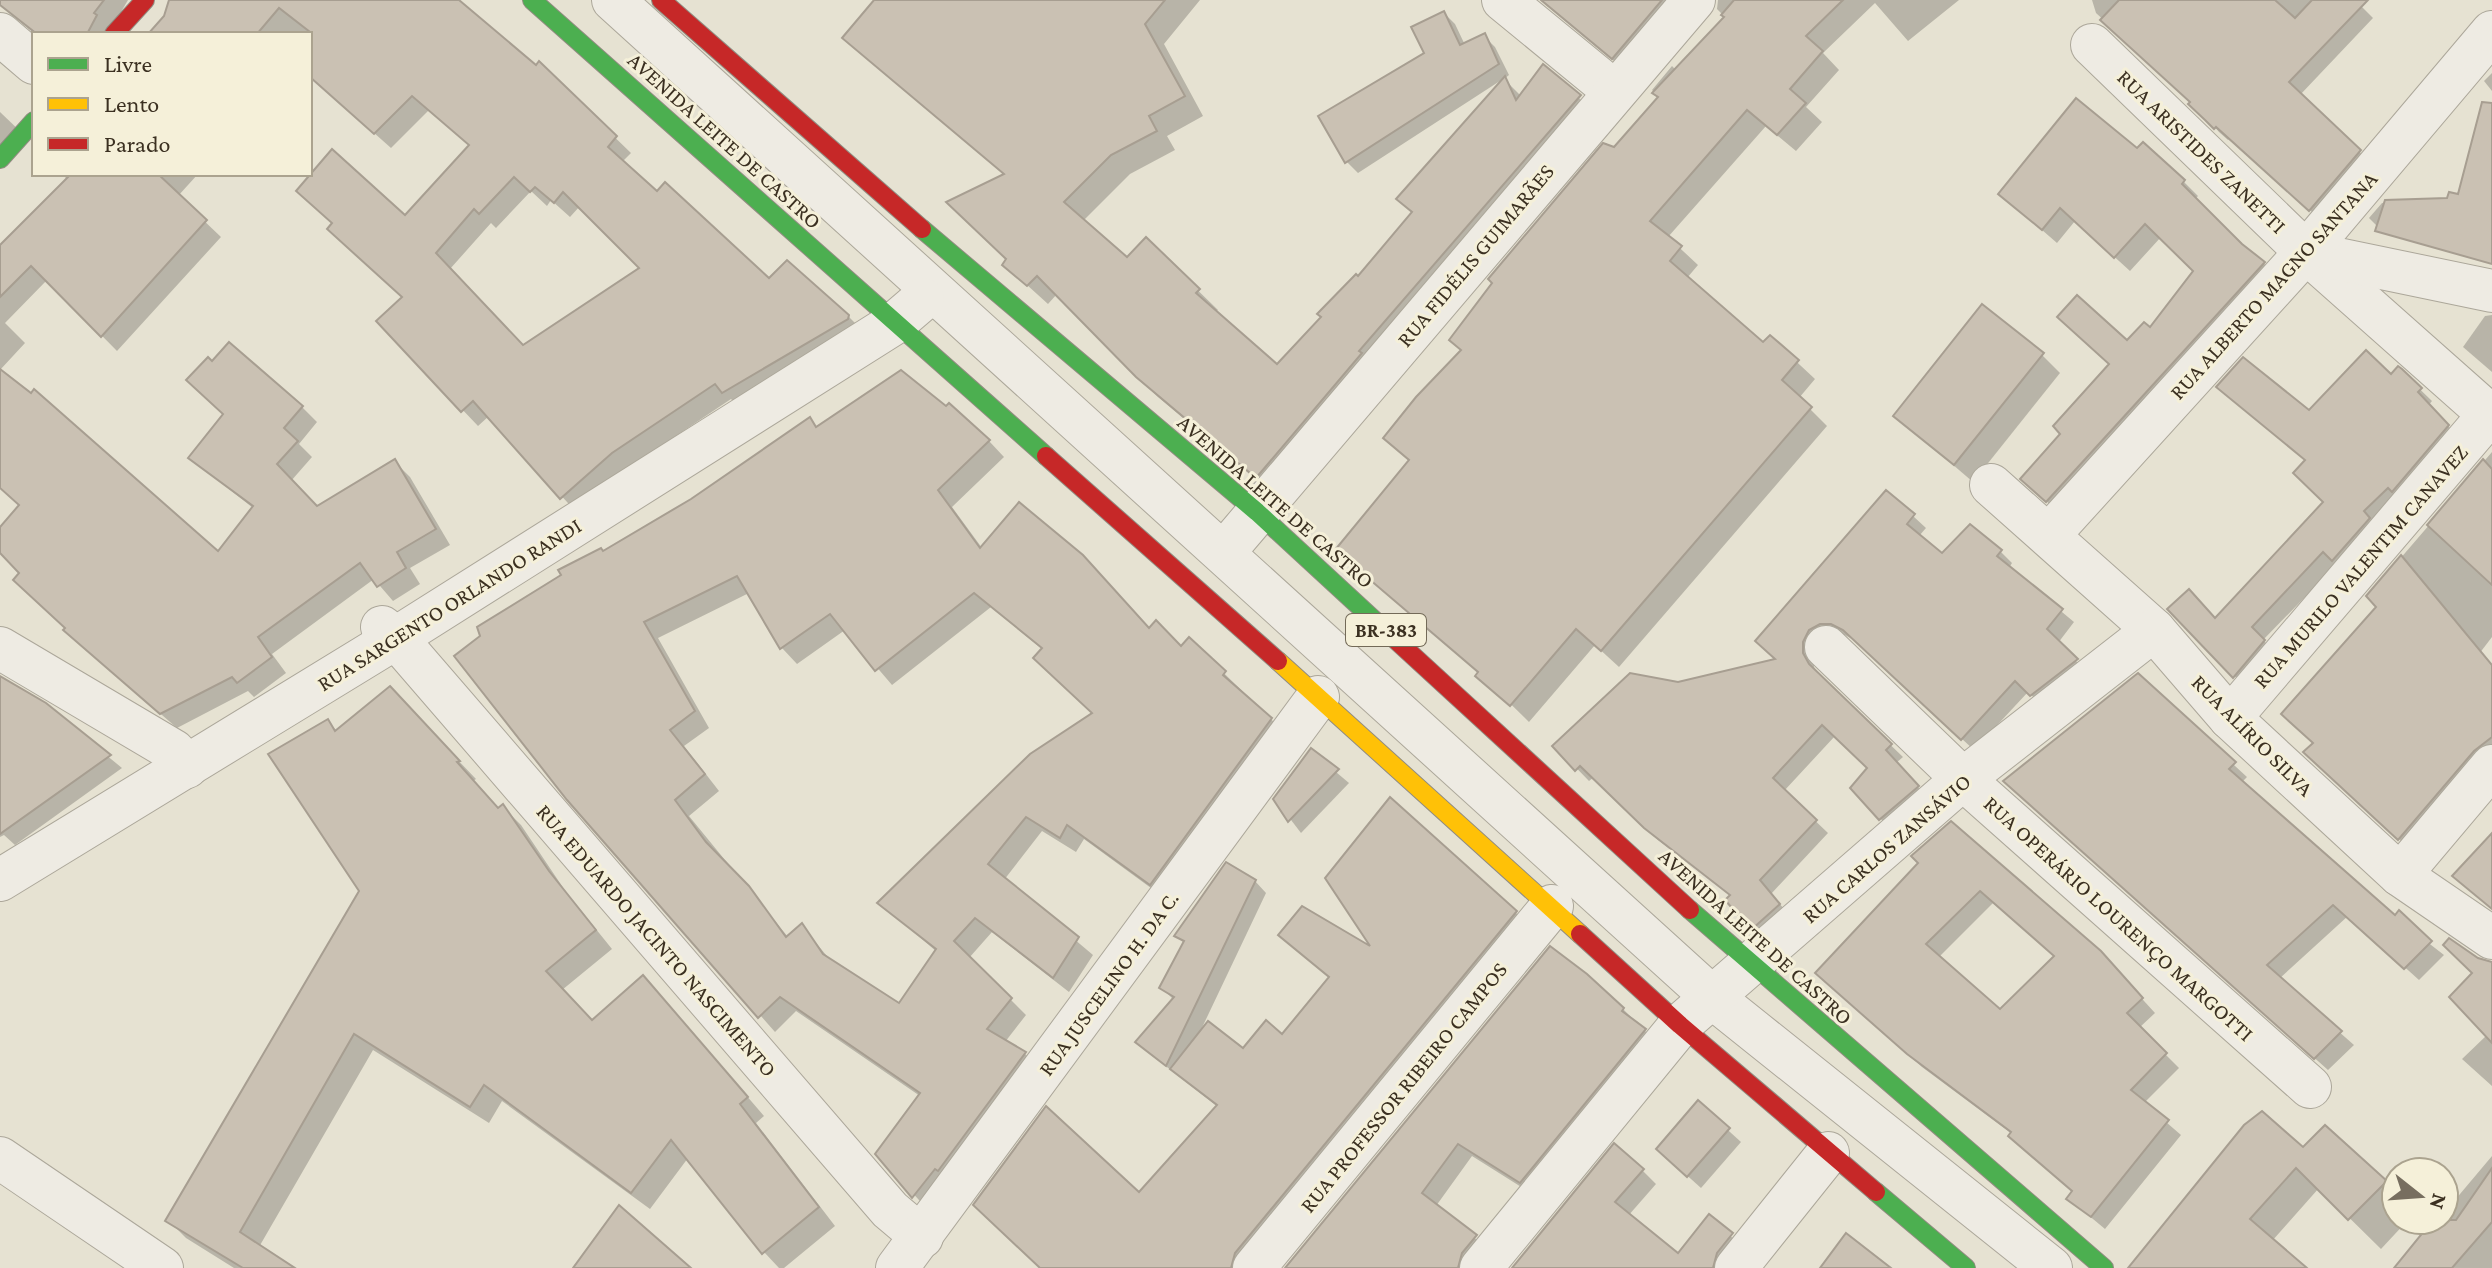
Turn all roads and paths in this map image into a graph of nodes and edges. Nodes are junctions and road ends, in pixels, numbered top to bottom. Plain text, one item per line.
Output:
1 (145, 0) edge
2 (532, 0) edge
3 (613, 0) edge
4 (661, 0) edge
5 (1503, 0) edge
6 (1694, 0) edge
7 (116, 32) edge
8 (2492, 32) edge
9 (0, 34) edge
10 (2092, 45) dead end
11 (32, 61) edge
12 (1614, 91) junction
13 (32, 123) edge
14 (0, 159) edge
15 (2306, 252) junction
16 (938, 269) junction
17 (2492, 291) edge
18 (887, 316) junction
19 (2491, 416) edge
20 (1991, 485) dead end
21 (1257, 512) junction
22 (2049, 535) junction
23 (1226, 552) junction
24 (1193, 587) junction
25 (2154, 630) junction
26 (389, 632) junction
27 (1826, 647) dead end
28 (0, 648) edge
29 (1318, 697) junction
30 (2230, 718) junction
31 (180, 759) junction
32 (2492, 766) edge
33 (1963, 779) junction
34 (0, 856) edge
35 (2400, 875) junction
36 (0, 880) edge
37 (1552, 906) junction
38 (2492, 938) edge
39 (1751, 966) junction
40 (1713, 998) junction
41 (1680, 1025) junction
42 (2310, 1087) dead end
43 (1828, 1153) junction
44 (0, 1158) edge
45 (910, 1252) edge
46 (162, 1268) edge
47 (1254, 1268) edge
48 (1481, 1268) edge
49 (1736, 1268) edge
50 (1966, 1268) edge
51 (2051, 1268) edge
52 (2104, 1268) edge

1 - 7 main road
2 - 18 main road, AVENIDA LEITE DE CASTRO
3 - 16 street
4 - 16 main road, AVENIDA LEITE DE CASTRO / BR-383
5 - 12 street
6 - 12 street, RUA FIDÉLIS GUIMARÃES
8 - 15 street, RUA ALBERTO MAGNO SANTANA
9 - 11 street
10 - 15 street, RUA ARISTIDES ZANETTI
12 - 21 street, RUA FIDÉLIS GUIMARÃES
13 - 14 main road
15 - 17 street
15 - 19 street, RUA ARISTIDES ZANETTI
15 - 22 street, RUA ALBERTO MAGNO SANTANA
16 - 18 street, RUA SARGENTO ORLANDO RANDI
16 - 21 main road, AVENIDA LEITE DE CASTRO / BR-383
16 - 23 street
18 - 24 main road, AVENIDA LEITE DE CASTRO
18 - 26 street, RUA SARGENTO ORLANDO RANDI
19 - 30 street, RUA MURILO VALENTIM CANAVEZ
20 - 22 street, RUA ALÍRIO SILVA
21 - 23 street, RUA FIDÉLIS GUIMARÃES
21 - 39 main road, AVENIDA LEITE DE CASTRO / BR-383
22 - 25 street, RUA ALÍRIO SILVA
23 - 24 street, RUA FIDÉLIS GUIMARÃES
23 - 40 street
24 - 29 main road, AVENIDA LEITE DE CASTRO
25 - 30 street, RUA ALÍRIO SILVA
25 - 33 street, RUA CARLOS ZANSÁVIO
26 - 31 street, RUA SARGENTO ORLANDO RANDI
26 - 45 street, RUA EDUARDO JACINTO NASCIMENTO
27 - 33 street, RUA OPERÁRIO LOURENÇO MARGOTTI
28 - 31 street
29 - 37 main road, AVENIDA LEITE DE CASTRO
29 - 45 street, RUA JUSCELINO H. DA C.
30 - 35 street, RUA ALÍRIO SILVA
31 - 34 street, RUA SARGENTO ORLANDO RANDI
31 - 36 street, RUA SARGENTO ORLANDO RANDI
32 - 35 street
33 - 39 street, RUA CARLOS ZANSÁVIO
33 - 42 street, RUA OPERÁRIO LOURENÇO MARGOTTI
35 - 38 street, RUA ALÍRIO SILVA
37 - 41 main road, AVENIDA LEITE DE CASTRO
37 - 47 street, RUA PROFESSOR RIBEIRO CAMPOS
39 - 40 street, RUA CARLOS ZANSÁVIO
39 - 52 main road, AVENIDA LEITE DE CASTRO / BR-383
40 - 41 street, RUA CARLOS ZANSÁVIO
40 - 51 street
41 - 43 main road, AVENIDA LEITE DE CASTRO
41 - 48 street, RUA CARLOS ZANSÁVIO
43 - 49 street
43 - 50 main road, AVENIDA LEITE DE CASTRO
44 - 46 street

